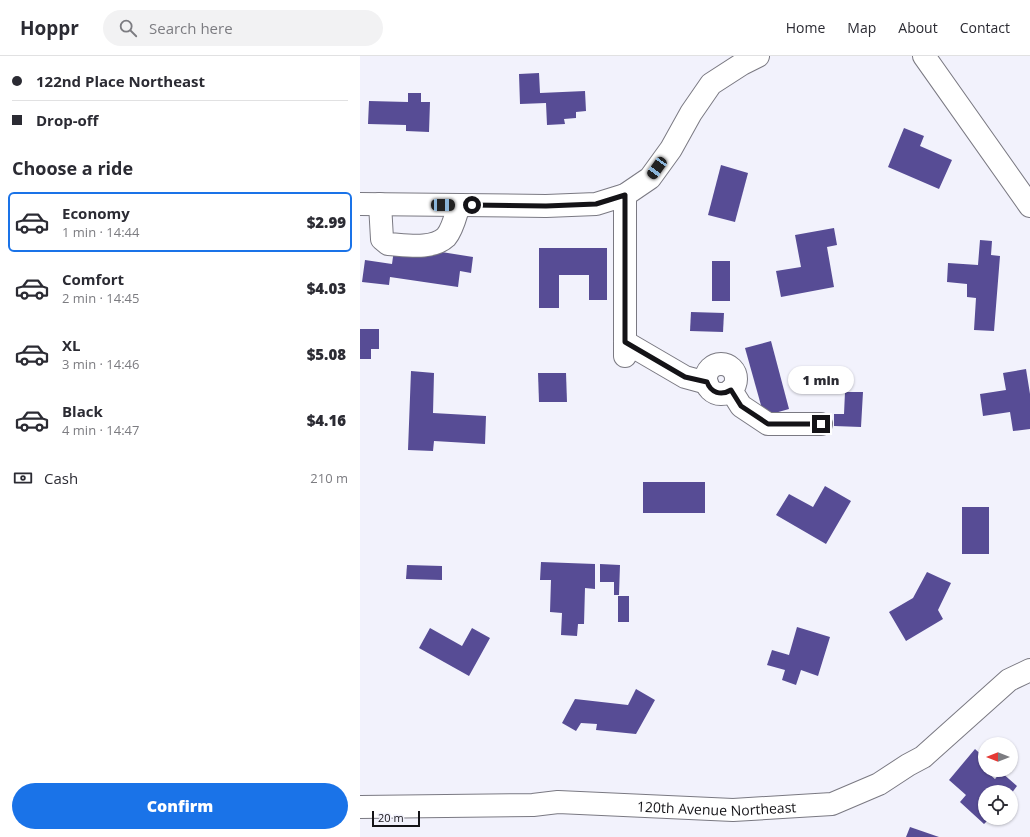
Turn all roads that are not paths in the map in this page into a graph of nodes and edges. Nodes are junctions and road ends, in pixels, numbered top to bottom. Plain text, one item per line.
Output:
1 (758, 56) edge
2 (924, 56) edge
3 (625, 195) junction
4 (370, 204) edge
5 (459, 205) junction
6 (1030, 206) edge
7 (821, 424) dead end
8 (1030, 670) edge
9 (360, 807) edge

1 - 3 street
2 - 6 street
3 - 5 street
3 - 7 street
4 - 5 street
4 - 5 street
8 - 9 street, 120th Avenue Northeast

